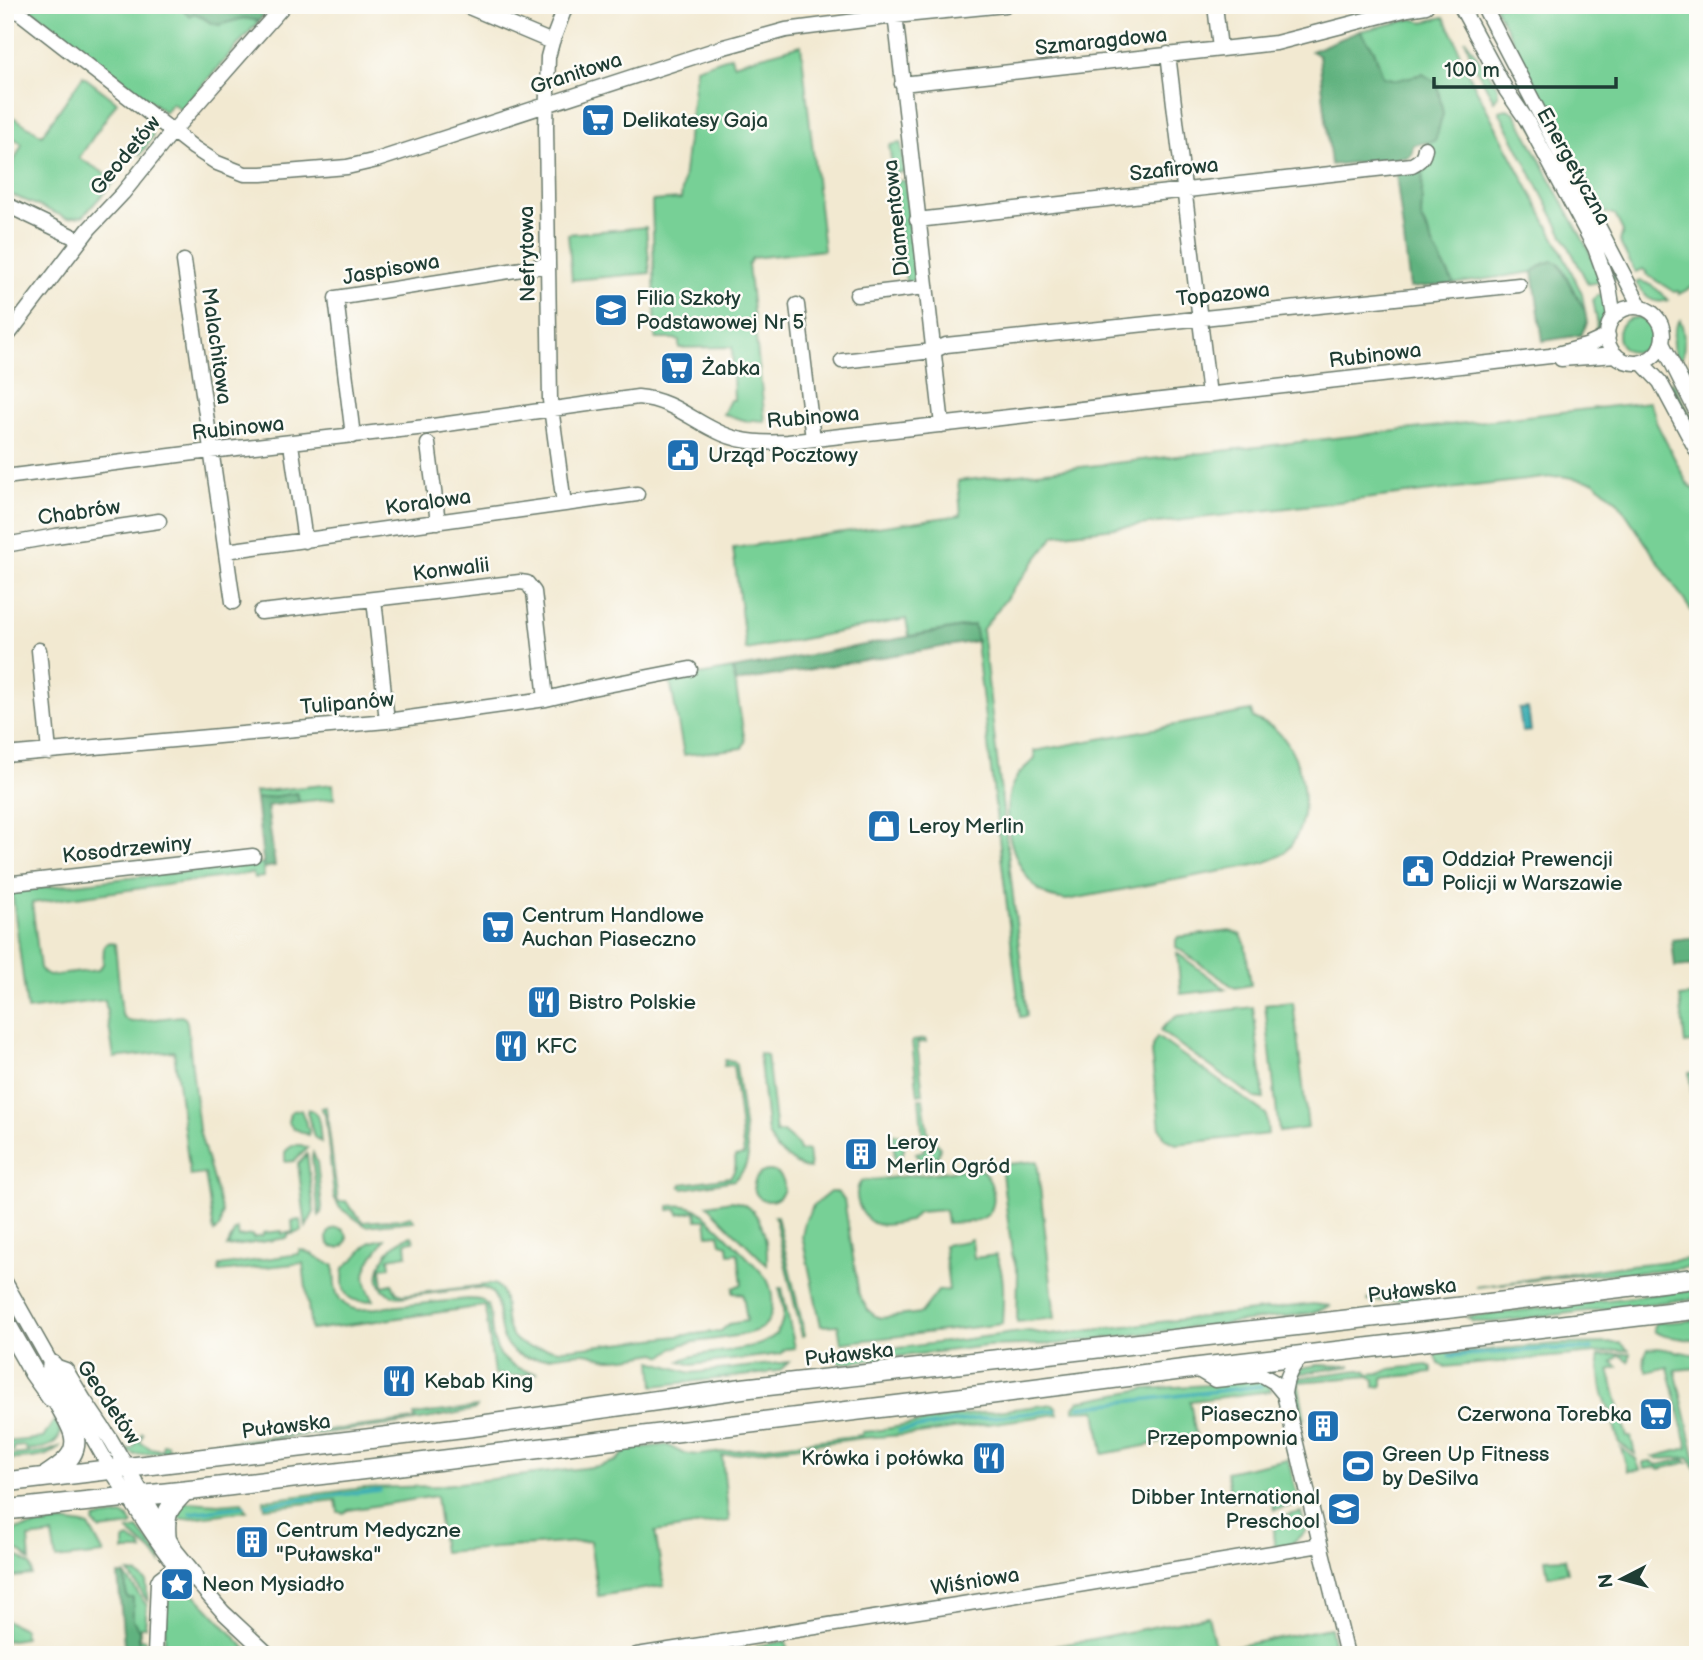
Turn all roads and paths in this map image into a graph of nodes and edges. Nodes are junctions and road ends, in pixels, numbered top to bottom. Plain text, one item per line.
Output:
1 (10, 5) edge
2 (284, 5) edge
3 (464, 5) edge
4 (566, 5) edge
5 (1005, 5) edge
6 (1215, 5) edge
7 (1460, 5) edge
8 (1483, 5) edge
9 (1426, 6) edge
10 (895, 11) edge
11 (552, 42) junction
12 (1220, 49) junction
13 (1168, 54) junction
14 (902, 84) junction
15 (547, 104) junction
16 (173, 131) junction
17 (1425, 148) dead end
18 (1183, 189) junction
19 (5, 204) edge
20 (918, 220) junction
21 (80, 240) junction
22 (184, 261) dead end
23 (548, 265) junction
24 (1519, 285) dead end
25 (925, 287) junction
26 (857, 295) dead end
27 (797, 305) dead end
28 (1641, 308) junction
29 (1199, 317) junction
30 (1614, 317) junction
31 (1608, 335) junction
32 (5, 339) edge
33 (1662, 343) junction
34 (933, 351) junction
35 (1616, 355) junction
36 (1550, 356) junction
37 (842, 361) dead end
38 (1641, 362) junction
39 (1209, 396) junction
40 (551, 410) junction
41 (1698, 415) edge
42 (942, 425) junction
43 (353, 436) junction
44 (813, 439) junction
45 (428, 444) dead end
46 (210, 451) junction
47 (292, 451) dead end
48 (1698, 453) edge
49 (5, 477) edge
50 (637, 494) dead end
51 (564, 504) junction
52 (159, 522) dead end
53 (438, 522) junction
54 (305, 541) junction
55 (5, 545) edge
56 (226, 551) junction
57 (374, 599) junction
58 (233, 602) dead end
59 (261, 612) dead end
60 (39, 650) dead end
61 (690, 669) dead end
62 (546, 699) junction
63 (387, 721) junction
64 (49, 752) junction
65 (5, 755) edge
66 (253, 856) dead end
67 (5, 884) edge
68 (1698, 1278) edge
69 (5, 1282) edge
70 (1698, 1309) edge
71 (5, 1322) edge
72 (1304, 1355) junction
73 (52, 1365) junction
74 (1195, 1368) junction
75 (1284, 1394) junction
76 (59, 1406) junction
77 (119, 1469) junction
78 (44, 1477) junction
79 (5, 1482) edge
80 (185, 1491) junction
81 (136, 1495) junction
82 (5, 1510) edge
83 (166, 1536) junction
84 (1320, 1545) junction
85 (176, 1566) junction
86 (197, 1582) junction
87 (155, 1655) edge
88 (269, 1655) edge
89 (637, 1655) edge
90 (1346, 1655) edge

1 - 16 street, Granitowa
2 - 16 street, Geodetów
3 - 11 street
4 - 11 street, Nefrytowa
5 - 10 street, Granitowa
6 - 12 street
7 - 30 street, Energetyczna
8 - 28 street, Energetyczna
9 - 12 street, Szmaragdowa
10 - 14 street, Diamentowa
10 - 15 street, Granitowa
11 - 15 street, Nefrytowa
12 - 13 street, Szmaragdowa
13 - 14 street, Szmaragdowa
13 - 18 street
14 - 20 street, Diamentowa
15 - 16 street, Granitowa
15 - 23 street, Nefrytowa
16 - 21 street, Geodetów
17 - 18 street, Szafirowa
18 - 20 street, Szafirowa
18 - 29 street
19 - 21 street
20 - 25 street, Diamentowa
21 - 32 street, Geodetów
22 - 46 street, Malachitowa
23 - 40 street, Nefrytowa
23 - 43 street, Jaspisowa
24 - 29 street, Topazowa
25 - 26 street
25 - 34 street, Diamentowa
27 - 44 street
28 - 30 street
28 - 33 street, Energetyczna
29 - 34 street, Topazowa
29 - 39 street
30 - 31 street, Energetyczna
31 - 35 street
31 - 36 street, Rubinowa
33 - 38 street
33 - 41 street, Energetyczna
34 - 37 street, Topazowa
34 - 42 street, Diamentowa
35 - 36 street, Rubinowa
35 - 38 street
36 - 39 street, Rubinowa
38 - 48 street
39 - 42 street, Rubinowa
40 - 43 street, Rubinowa
40 - 44 street, Rubinowa
40 - 51 street, Nefrytowa
42 - 44 street, Rubinowa
43 - 46 street, Rubinowa
45 - 53 street
46 - 49 street, Rubinowa
46 - 56 street, Malachitowa
47 - 54 street
50 - 51 street, Koralowa
51 - 53 street, Koralowa
52 - 55 street, Chabrów
53 - 54 street, Koralowa
54 - 56 street, Koralowa
56 - 58 street, Malachitowa
57 - 59 street, Konwalii
57 - 62 street, Konwalii
57 - 63 street
60 - 64 street
61 - 62 street, Tulipanów
62 - 63 street, Tulipanów
63 - 64 street, Tulipanów
64 - 65 street, Tulipanów
66 - 67 street, Kosodrzewiny
68 - 77 main road, Puławska
69 - 73 street, Geodetów
70 - 72 main road
71 - 76 main road
72 - 74 main road
72 - 75 street
73 - 76 main road
73 - 77 street, Geodetów
74 - 75 street
74 - 80 main road
75 - 84 street
76 - 78 main road
77 - 78 main road, Puławska
77 - 81 street, Geodetów
78 - 79 main road, Puławska
80 - 81 main road
80 - 83 main road
81 - 82 main road
81 - 83 street
81 - 85 street
83 - 86 street
84 - 89 street, Wiśniowa
84 - 90 street
85 - 86 street
85 - 87 street
86 - 88 street

